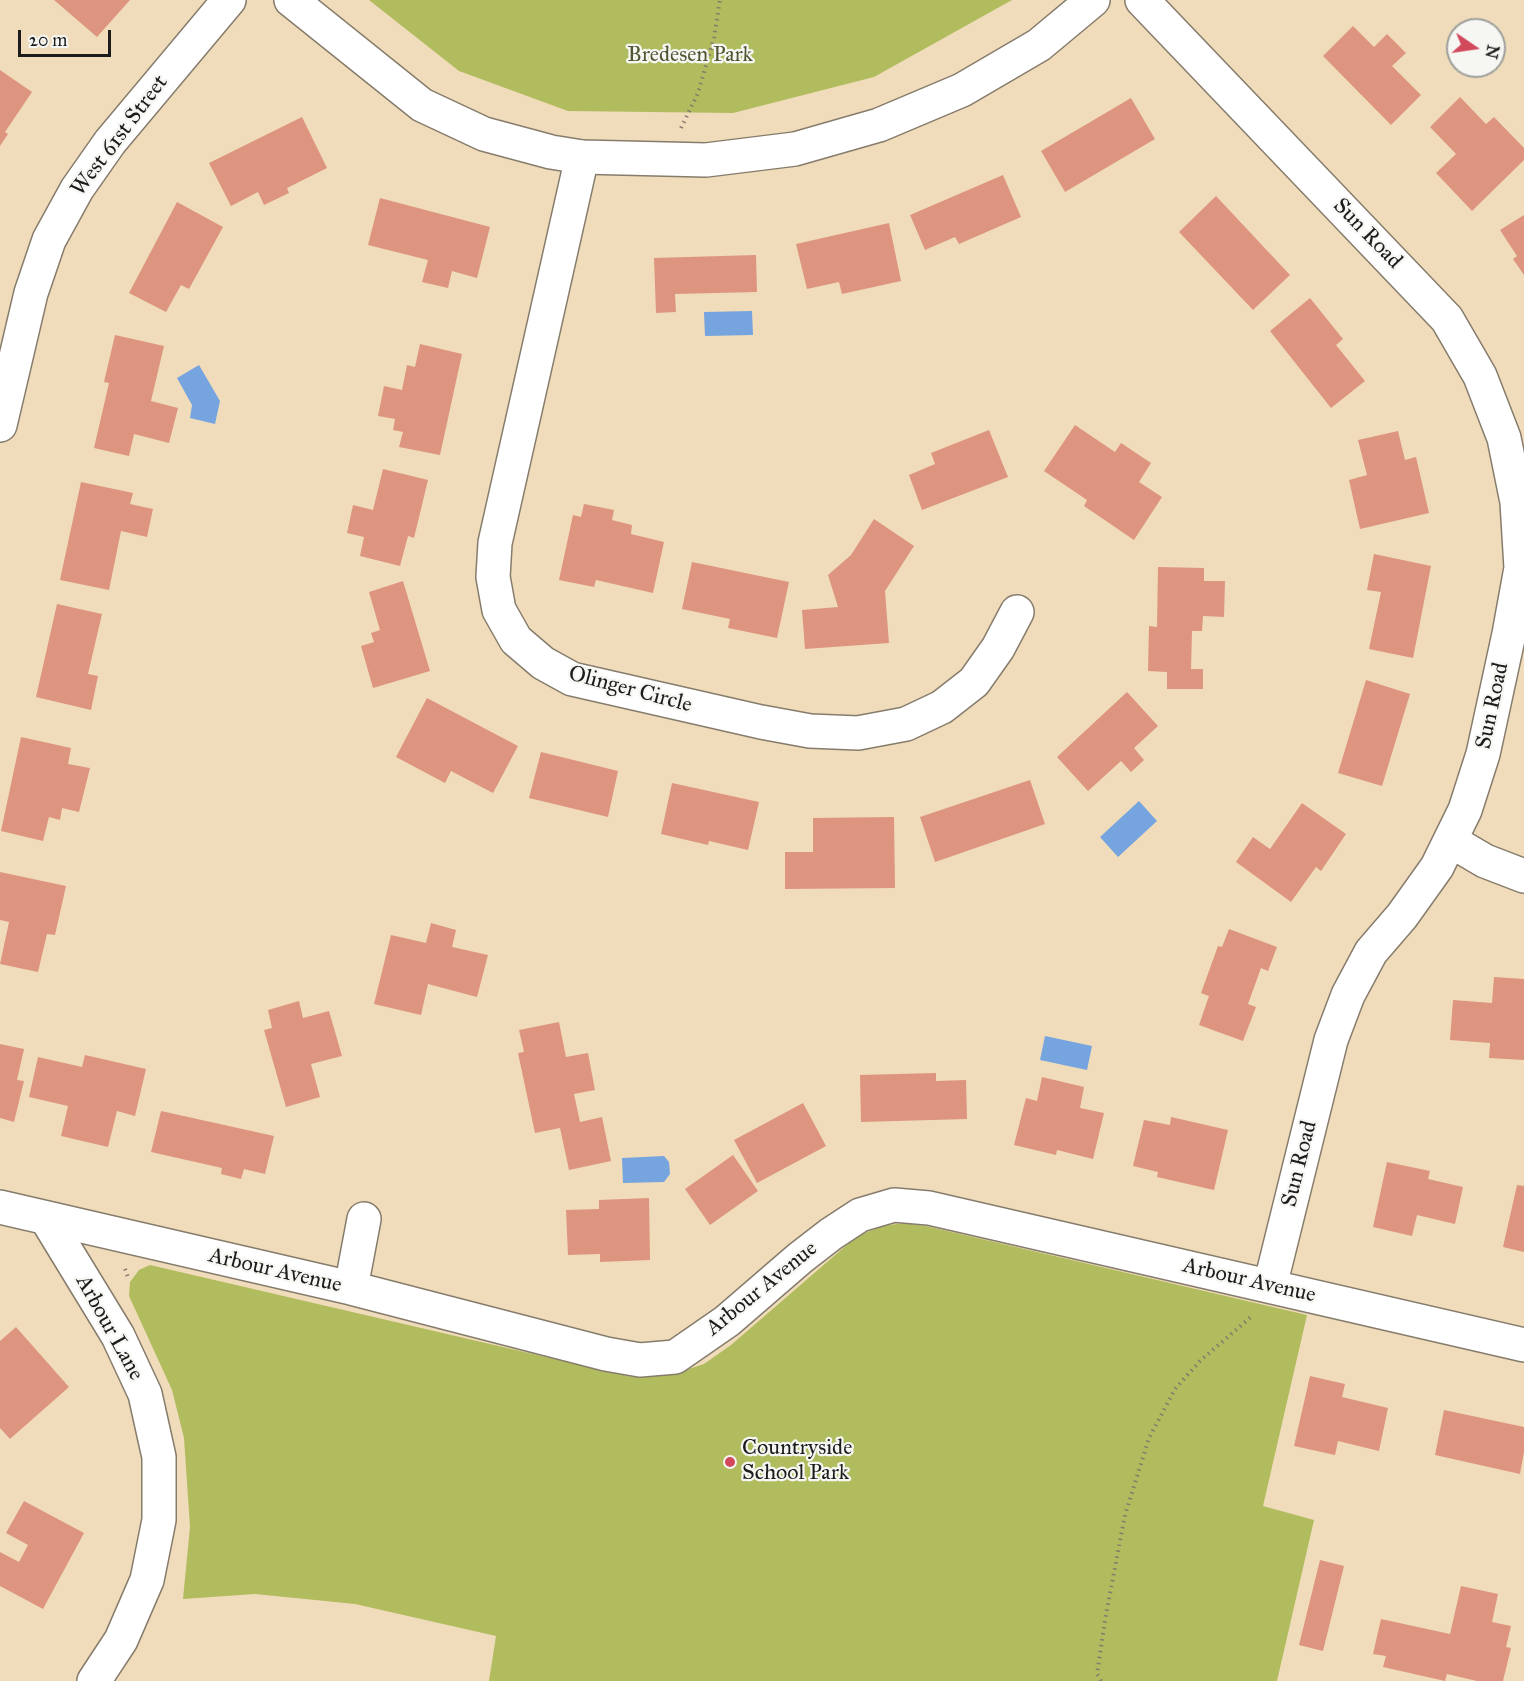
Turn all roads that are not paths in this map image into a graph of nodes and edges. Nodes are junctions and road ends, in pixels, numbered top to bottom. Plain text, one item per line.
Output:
1 (229, 0) edge
2 (291, 0) edge
3 (1094, 0) edge
4 (1142, 0) edge
5 (582, 157) junction
6 (0, 425) edge
7 (1017, 612) dead end
8 (1451, 842) junction
9 (1524, 876) edge
10 (0, 1207) edge
11 (46, 1218) junction
12 (364, 1219) dead end
13 (351, 1288) junction
14 (1263, 1299) junction
15 (1524, 1345) edge
16 (94, 1681) edge

1 - 6 street, West 61st Street
2 - 5 street
3 - 5 street
4 - 8 street, Sun Road
5 - 7 street, Olinger Circle
8 - 9 street
8 - 14 street, Sun Road
10 - 11 street, Arbour Avenue
11 - 13 street, Arbour Avenue
11 - 16 street, Arbour Lane
12 - 13 street
13 - 14 street, Arbour Avenue
14 - 15 street, Arbour Avenue

